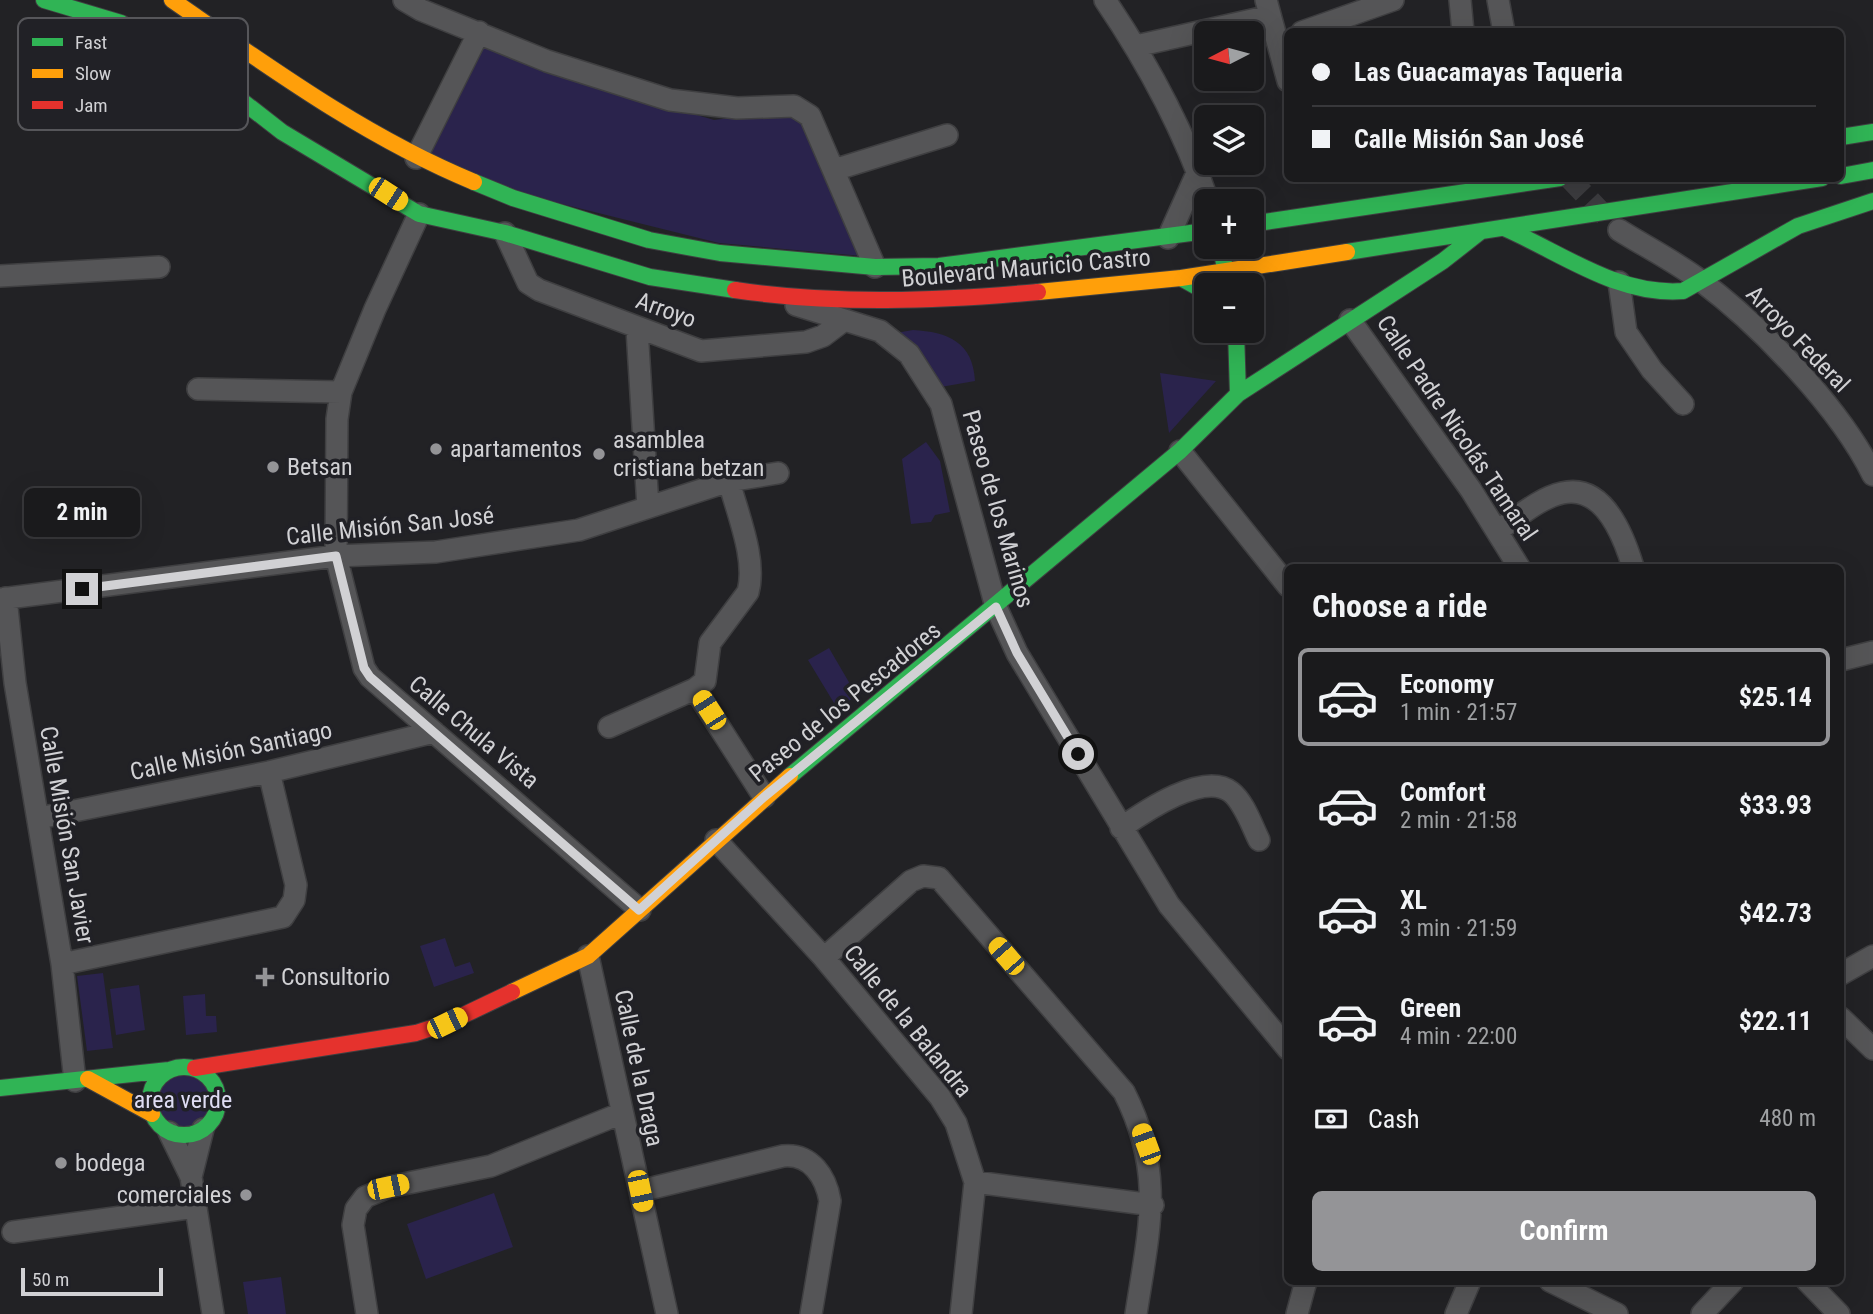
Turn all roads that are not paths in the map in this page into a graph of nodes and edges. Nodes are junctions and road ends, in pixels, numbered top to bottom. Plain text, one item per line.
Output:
1 (44, 0) edge
2 (172, 0) edge
3 (404, 0) edge
4 (1105, 0) edge
5 (1394, 0) edge
6 (1460, 0) edge
7 (1498, 0) edge
8 (1268, 8) edge
9 (104, 18) edge
10 (198, 18) edge
11 (1361, 22) edge
12 (1326, 28) edge
13 (1463, 28) edge
14 (1503, 28) edge
15 (479, 32) junction
16 (1282, 38) edge
17 (1136, 46) junction
18 (248, 52) edge
19 (248, 106) edge
20 (1873, 132) edge
21 (947, 135) dead end
22 (1844, 137) edge
23 (416, 158) junction
24 (1194, 163) edge
25 (834, 170) junction
26 (1873, 170) edge
27 (1196, 175) edge
28 (1844, 175) edge
29 (1507, 182) edge
30 (1797, 182) edge
31 (1480, 184) edge
32 (1873, 201) edge
33 (419, 214) junction
34 (1264, 222) edge
35 (1504, 228) junction
36 (1619, 230) tunnel mouth
37 (1480, 232) junction
38 (505, 233) junction
39 (1194, 233) edge
40 (1168, 238) junction
41 (159, 267) dead end
42 (875, 267) junction
43 (1259, 273) edge
44 (0, 276) edge
45 (1181, 278) junction
46 (1194, 278) edge
47 (1701, 281) junction
48 (1619, 282) junction
49 (1194, 285) edge
50 (768, 295) junction
51 (1350, 320) junction
52 (843, 321) junction
53 (637, 329) junction
54 (1236, 343) edge
55 (198, 389) dead end
56 (341, 392) junction
57 (1238, 394) junction
58 (1683, 404) dead end
59 (1181, 451) junction
60 (778, 473) dead end
61 (1873, 475) edge
62 (729, 481) junction
63 (648, 508) junction
64 (1497, 531) junction
65 (336, 556) junction
66 (1518, 564) edge
67 (1632, 564) edge
68 (1284, 581) edge
69 (3, 598) edge
70 (996, 607) junction
71 (1873, 652) edge
72 (1844, 659) edge
73 (7, 684) edge
74 (695, 689) junction
75 (609, 727) dead end
76 (434, 732) junction
77 (269, 772) junction
78 (764, 797) junction
79 (39, 818) junction
80 (1121, 828) junction
81 (716, 840) junction
82 (1259, 840) dead end
83 (639, 910) junction
84 (588, 956) junction
85 (1873, 956) edge
86 (824, 958) junction
87 (62, 964) junction
88 (1844, 972) edge
89 (1844, 1021) edge
90 (1284, 1043) edge
91 (1873, 1049) edge
92 (258, 1059) junction
93 (195, 1068) junction
94 (169, 1070) junction
95 (82, 1080) junction
96 (0, 1088) edge
97 (218, 1101) junction
98 (622, 1113) junction
99 (152, 1114) junction
100 (203, 1129) junction
101 (169, 1132) junction
102 (191, 1177) junction
103 (975, 1182) junction
104 (640, 1191) junction
105 (1153, 1205) junction
106 (195, 1207) junction
107 (13, 1232) dead end
108 (1305, 1285) edge
109 (1468, 1285) edge
110 (1558, 1285) edge
111 (1729, 1285) edge
112 (1811, 1285) edge
113 (213, 1314) edge
114 (367, 1314) edge
115 (667, 1314) edge
116 (811, 1314) edge
117 (961, 1314) edge
118 (1136, 1314) edge
119 (1297, 1314) edge
120 (1456, 1314) edge
121 (1616, 1314) edge
122 (1702, 1314) edge
123 (1839, 1314) edge

1 - 9 main road, Boulevard Mauricio Castro
2 - 10 main road, Boulevard Mauricio Castro
3 - 15 street
4 - 17 street
5 - 11 street
6 - 13 street
7 - 14 street
8 - 16 street
8 - 17 street
11 - 12 street
15 - 23 street
15 - 25 street
17 - 24 street
18 - 23 main road, Boulevard Mauricio Castro
19 - 33 main road, Boulevard Mauricio Castro
20 - 22 main road
21 - 25 street
23 - 42 main road, Boulevard Mauricio Castro
25 - 42 street
26 - 28 main road
27 - 40 street
29 - 31 main road
30 - 35 main road, Boulevard Mauricio Castro
31 - 34 main road
32 - 47 main road
33 - 38 main road, Boulevard Mauricio Castro
33 - 56 street, Calle Chula Vista
35 - 37 main road, Boulevard Mauricio Castro
35 - 48 main road
36 - 47 street, Arroyo Federal
37 - 43 main road, Boulevard Mauricio Castro
37 - 51 main road, Paseo de los Pescadores
38 - 50 main road, Boulevard Mauricio Castro
38 - 53 street, Arroyo
39 - 40 main road, Boulevard Mauricio Castro
40 - 42 main road, Boulevard Mauricio Castro
41 - 44 street
45 - 46 main road, Boulevard Mauricio Castro
45 - 49 main road
45 - 50 main road, Boulevard Mauricio Castro
47 - 48 main road
47 - 61 street, Arroyo Federal
48 - 58 street
50 - 52 street, Paseo de los Marinos
51 - 57 main road, Paseo de los Pescadores
51 - 64 street, Calle Padre Nicolás Tamaral
52 - 53 street, Arroyo
52 - 70 street, Paseo de los Marinos
53 - 63 street
54 - 57 main road
55 - 56 street
56 - 65 street, Calle Chula Vista
57 - 59 main road, Paseo de los Pescadores
59 - 68 street
59 - 70 main road, Paseo de los Pescadores
60 - 62 street, Calle Misión San José
62 - 63 street, Calle Misión San José
62 - 74 street
63 - 65 street, Calle Misión San José
64 - 66 street, Calle Padre Nicolás Tamaral
64 - 67 street
65 - 69 street, Calle Misión San José
65 - 76 street, Calle Chula Vista
69 - 73 street, Calle Misión San Javier
70 - 78 main road, Paseo de los Pescadores
70 - 80 street, Paseo de los Marinos
71 - 72 street
73 - 79 street, Calle Misión San Javier
74 - 75 street
74 - 78 street
76 - 77 street, Calle Misión Santiago
76 - 83 street, Calle Chula Vista
77 - 79 street, Calle Misión Santiago
77 - 87 street
78 - 81 main road, Paseo de los Pescadores
79 - 87 street, Calle Misión San Javier
80 - 82 street
80 - 90 street, Paseo de los Marinos
81 - 83 main road, Paseo de los Pescadores
81 - 86 street, Calle de la Balandra
83 - 84 main road, Paseo de los Pescadores
84 - 92 main road, Paseo de los Pescadores
84 - 98 street, Calle de la Draga
85 - 88 street
86 - 103 street, Calle de la Balandra
86 - 105 street
87 - 95 street, Calle Misión San Javier
89 - 91 street
92 - 93 main road, Paseo de los Pescadores
92 - 97 main road
93 - 94 main road
93 - 97 main road
94 - 95 main road
94 - 99 main road
95 - 96 main road
95 - 99 main road
97 - 100 main road
98 - 104 street, Calle de la Draga
98 - 114 street
99 - 101 main road
100 - 101 main road
100 - 102 street
101 - 102 street
102 - 106 street
103 - 105 street
103 - 117 street, Calle de la Balandra
104 - 115 street, Calle de la Draga
104 - 116 street
105 - 118 street
106 - 107 street
106 - 113 street
108 - 119 street
109 - 120 street
110 - 121 street
111 - 122 street
112 - 123 street

